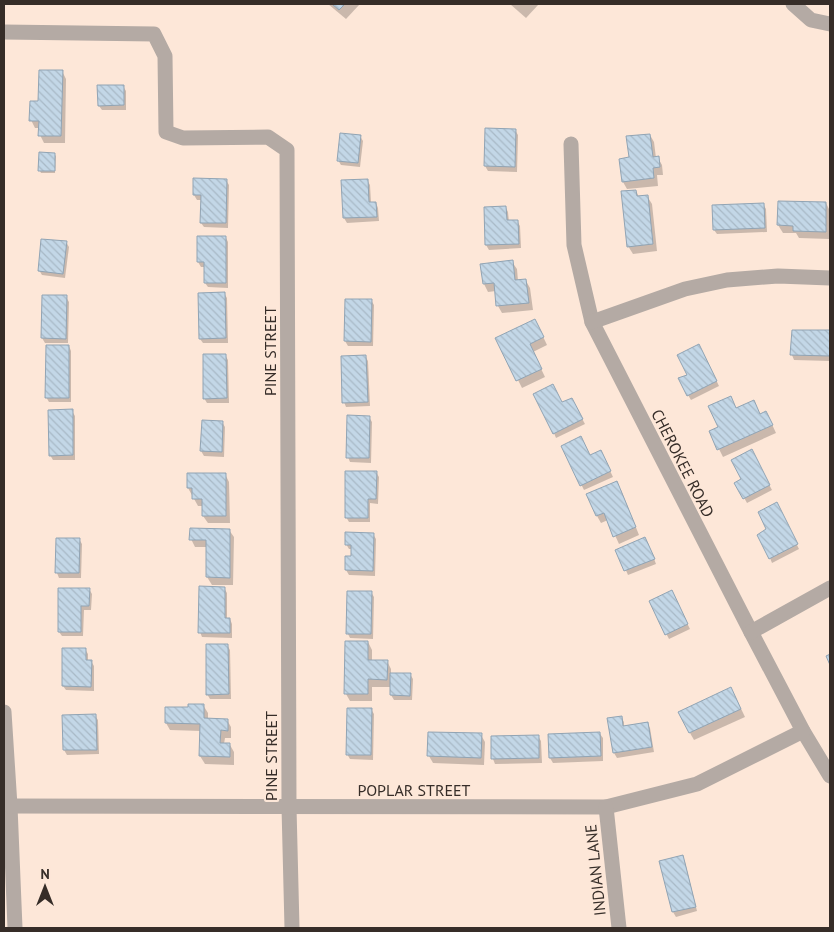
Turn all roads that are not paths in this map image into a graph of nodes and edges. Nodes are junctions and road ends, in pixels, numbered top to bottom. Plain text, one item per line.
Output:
1 (794, 4) edge
2 (830, 24) edge
3 (4, 32) edge
4 (571, 144) dead end
5 (830, 278) edge
6 (592, 322) junction
7 (830, 588) edge
8 (751, 632) junction
9 (4, 712) edge
10 (804, 731) junction
11 (830, 776) edge
12 (10, 806) junction
13 (289, 807) junction
14 (606, 807) junction
15 (15, 928) edge
16 (292, 928) edge
17 (619, 928) edge

1 - 2 street
3 - 13 street, PINE STREET
4 - 6 street, CHEROKEE ROAD
5 - 6 street
6 - 8 street, CHEROKEE ROAD
7 - 8 street
8 - 10 street, CHEROKEE ROAD
9 - 12 street
10 - 11 street, CHEROKEE ROAD
10 - 14 street, POPLAR STREET
12 - 13 street, POPLAR STREET
12 - 15 street
13 - 14 street, POPLAR STREET
13 - 16 street, PINE STREET
14 - 17 street, INDIAN LANE

